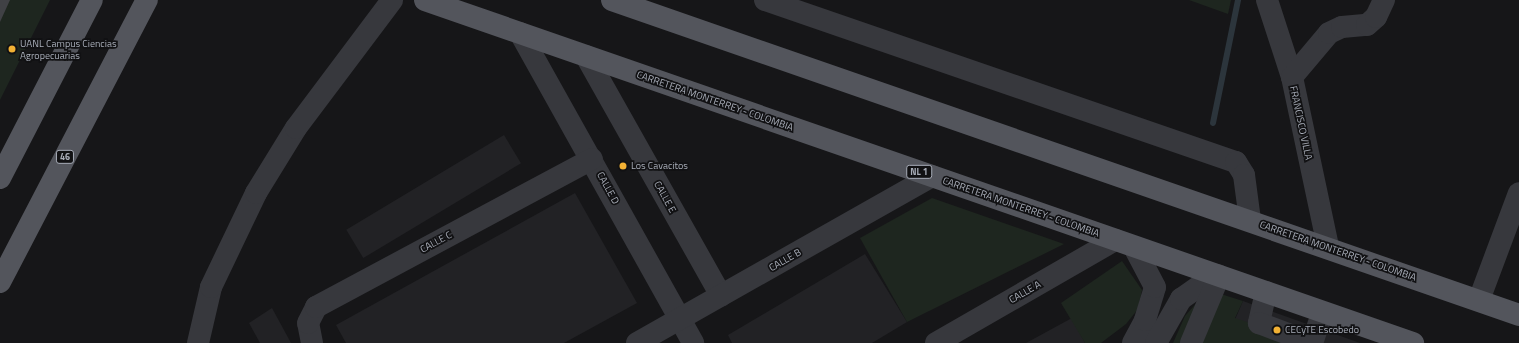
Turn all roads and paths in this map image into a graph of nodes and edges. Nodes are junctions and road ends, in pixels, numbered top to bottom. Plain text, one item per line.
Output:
1 (92, 0) edge
2 (147, 0) edge
3 (163, 0) edge
4 (392, 0) edge
5 (425, 0) edge
6 (612, 0) edge
7 (765, 0) edge
8 (1267, 0) edge
9 (1384, 0) edge
10 (130, 31) junction
11 (520, 33) junction
12 (586, 56) junction
13 (1292, 77) junction
14 (592, 158) junction
15 (932, 176) junction
16 (0, 178) edge
17 (1519, 193) edge
18 (1250, 220) junction
19 (1124, 243) junction
20 (1328, 247) junction
21 (1217, 276) junction
22 (0, 282) edge
23 (1266, 292) junction
24 (721, 296) junction
25 (1479, 300) junction
26 (1518, 310) edge
27 (1322, 314) junction
28 (680, 319) junction
29 (198, 343) edge
30 (312, 343) edge
31 (637, 343) edge
32 (693, 343) edge
33 (936, 343) edge
34 (1133, 343) edge
35 (1156, 343) edge
36 (1191, 343) edge
37 (1312, 343) edge
38 (1412, 343) edge

1 - 16 main road
2 - 10 main road, 46
3 - 10 main road
4 - 29 street
5 - 11 main road, CARRETERA MONTERREY - COLOMBIA / NL 1
6 - 18 main road, CARRETERA MONTERREY - COLOMBIA
7 - 18 street
8 - 13 street, FRANCISCO VILLA
9 - 13 street
10 - 22 main road, 46
11 - 12 main road, CARRETERA MONTERREY - COLOMBIA / NL 1
11 - 14 street, CALLE D
12 - 15 main road, CARRETERA MONTERREY - COLOMBIA / NL 1
12 - 24 street, CALLE E
13 - 20 street, FRANCISCO VILLA
14 - 28 street, CALLE D
14 - 30 street, CALLE C
15 - 19 main road, CARRETERA MONTERREY - COLOMBIA / NL 1
15 - 24 street, CALLE B
17 - 25 street
18 - 20 main road, CARRETERA MONTERREY - COLOMBIA
19 - 21 main road, CARRETERA MONTERREY - COLOMBIA / NL 1
19 - 33 street, CALLE A
19 - 34 street
20 - 25 main road, CARRETERA MONTERREY - COLOMBIA
21 - 23 main road, CARRETERA MONTERREY - COLOMBIA / NL 1
21 - 35 street
21 - 36 street
23 - 27 main road, CARRETERA MONTERREY - COLOMBIA / NL 1
23 - 37 street
24 - 28 street, CALLE B
25 - 26 main road, CARRETERA MONTERREY - COLOMBIA
27 - 37 street
27 - 38 main road, CARRETERA MONTERREY - COLOMBIA / NL 1
28 - 31 street, CALLE B
28 - 32 street, CALLE D

